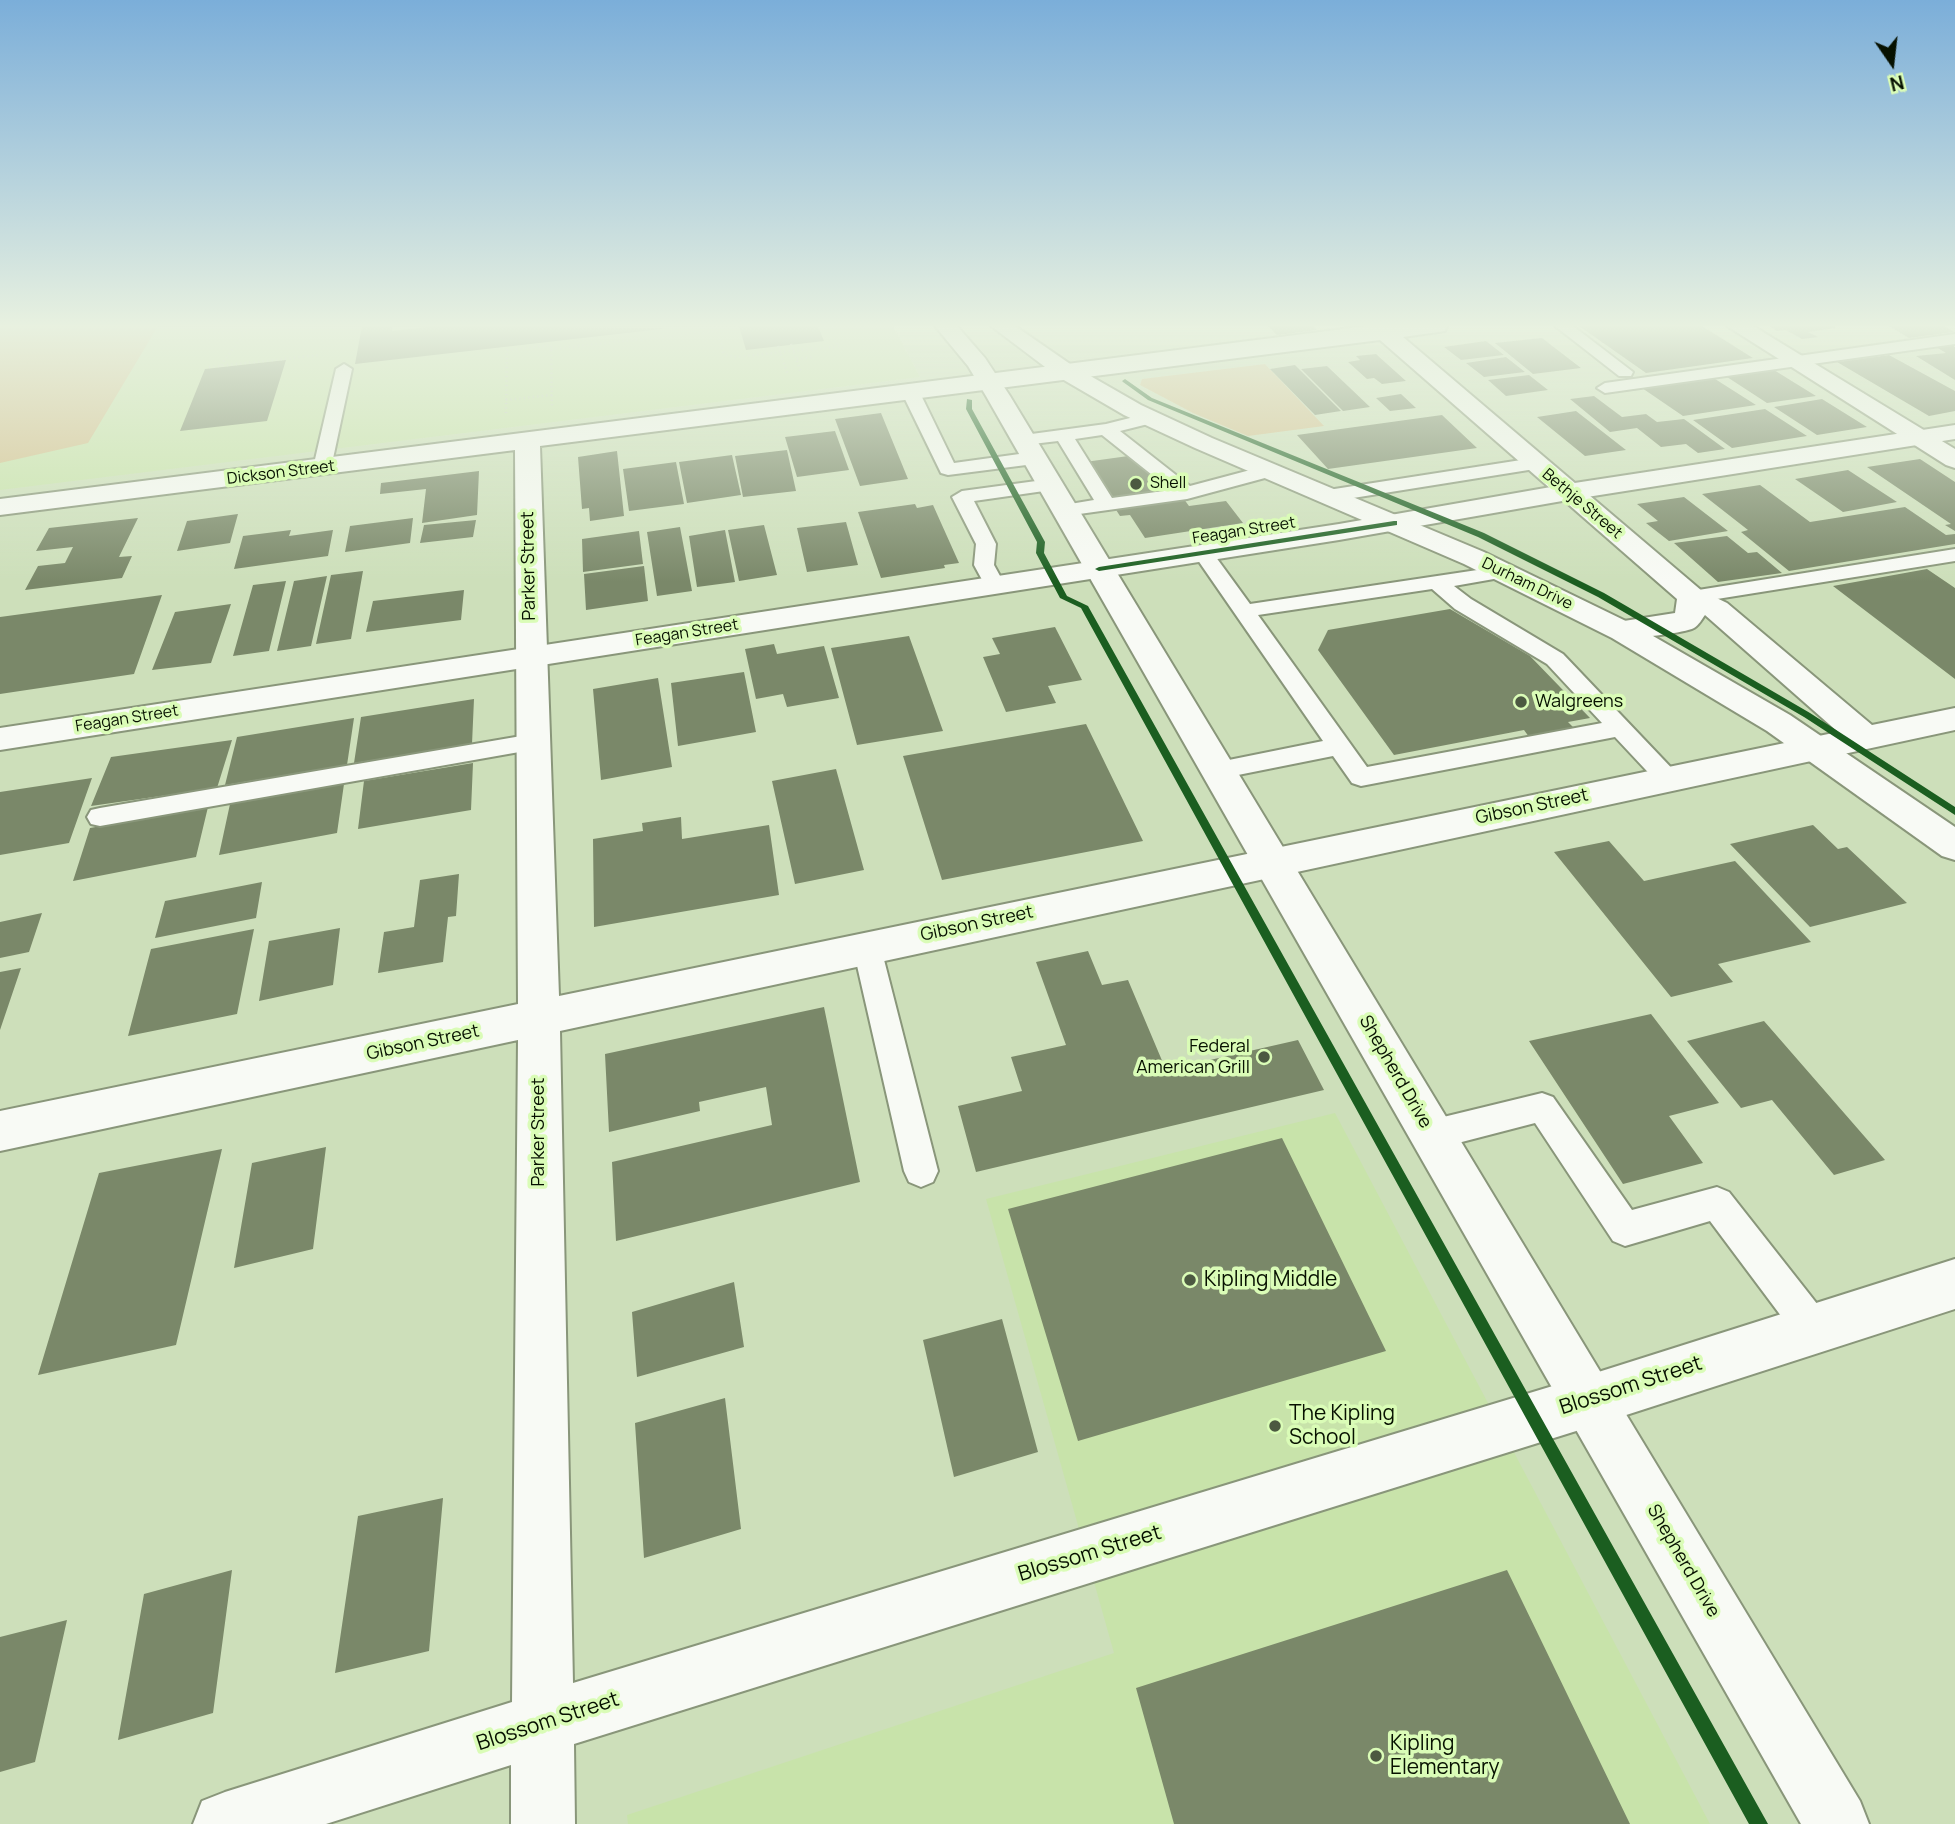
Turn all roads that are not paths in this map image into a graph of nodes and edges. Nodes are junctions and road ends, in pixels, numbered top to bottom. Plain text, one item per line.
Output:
1 (335, 411) edge
2 (701, 411) edge
3 (920, 411) edge
4 (1006, 411) edge
5 (1138, 411) edge
6 (1474, 411) edge
7 (1875, 411) edge
8 (1150, 418) junction
9 (528, 426) junction
10 (1106, 429) junction
11 (1955, 432) edge
12 (1064, 435) junction
13 (1919, 438) junction
14 (1029, 449) junction
15 (1955, 460) edge
16 (1534, 464) junction
17 (322, 468) junction
18 (1269, 471) junction
19 (1051, 485) junction
20 (1568, 492) junction
21 (1187, 493) junction
22 (1328, 496) junction
23 (1106, 504) junction
24 (1065, 510) junction
25 (4, 513) edge
26 (1394, 523) junction
27 (1203, 553) junction
28 (1955, 555) edge
29 (1099, 569) junction
30 (1504, 572) junction
31 (1436, 582) junction
32 (994, 585) junction
33 (1692, 597) junction
34 (1244, 611) junction
35 (1622, 630) junction
36 (531, 657) junction
37 (1955, 719) edge
38 (1620, 728) junction
39 (1866, 737) junction
40 (0, 739) edge
41 (533, 742) junction
42 (1340, 746) junction
43 (1817, 748) junction
44 (1217, 770) junction
45 (1668, 778) junction
46 (100, 817) dead end
47 (1955, 846) edge
48 (1272, 862) junction
49 (867, 948) junction
50 (539, 1019) junction
51 (0, 1131) edge
52 (1432, 1135) junction
53 (921, 1171) dead end
54 (1955, 1284) edge
55 (1812, 1328) junction
56 (1589, 1401) junction
57 (542, 1724) junction
58 (225, 1824) edge
59 (543, 1824) edge
60 (1837, 1824) edge

1 - 17 lane
2 - 9 street, Dickson Street
3 - 14 lane
4 - 14 street, Shepherd Drive
5 - 8 street, Durham Drive
6 - 16 street, Bethje Street
7 - 13 street
8 - 10 lane
8 - 18 street, Durham Drive
9 - 17 street, Dickson Street
9 - 36 street, Parker Street
10 - 12 lane
10 - 21 lane
11 - 13 street, Feagan Street
12 - 14 lane
12 - 23 lane
13 - 15 street
13 - 20 street, Feagan Street
14 - 19 street, Shepherd Drive
16 - 20 street, Bethje Street
16 - 22 lane
17 - 25 street, Dickson Street
18 - 21 lane
18 - 22 street, Durham Drive
19 - 24 street, Shepherd Drive
19 - 32 lane
20 - 26 street, Feagan Street
20 - 33 street, Bethje Street
21 - 23 lane
22 - 26 street, Durham Drive
23 - 24 lane
24 - 29 street, Shepherd Drive
26 - 27 street, Feagan Street
26 - 30 street, Durham Drive
27 - 29 street, Feagan Street
27 - 34 lane
28 - 33 lane
29 - 32 street, Feagan Street
29 - 44 street, Shepherd Drive
30 - 31 lane
30 - 35 street, Durham Drive
31 - 34 lane
31 - 38 lane
32 - 36 street, Feagan Street
33 - 35 street
33 - 39 street, Bethje Street
34 - 42 lane
35 - 43 street, Durham Drive
36 - 40 street, Feagan Street
36 - 41 street, Parker Street
37 - 39 street, Gibson Street
38 - 42 lane
38 - 45 lane
39 - 43 street, Gibson Street
41 - 46 lane
41 - 50 street, Parker Street
42 - 44 lane
43 - 45 street, Gibson Street
43 - 47 street, Durham Drive
44 - 48 street, Shepherd Drive
45 - 48 street, Gibson Street
48 - 49 street, Gibson Street
48 - 52 street, Shepherd Drive
49 - 50 street, Gibson Street
49 - 53 lane
50 - 51 street, Gibson Street
50 - 57 street, Parker Street
52 - 55 lane
52 - 56 street, Shepherd Drive
54 - 55 street, Blossom Street
55 - 56 street, Blossom Street
56 - 57 street, Blossom Street
56 - 60 street, Shepherd Drive
57 - 58 street, Blossom Street
57 - 59 street, Parker Street

